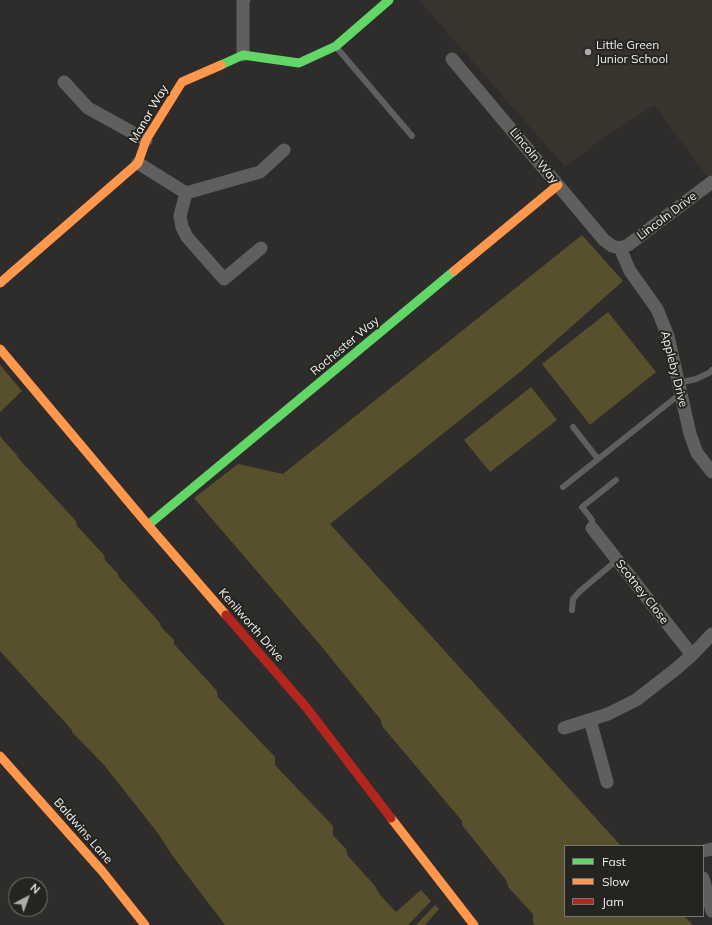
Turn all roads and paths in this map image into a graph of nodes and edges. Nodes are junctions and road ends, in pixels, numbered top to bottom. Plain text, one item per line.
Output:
1 (244, 0) edge
2 (389, 0) edge
3 (336, 46) junction
4 (243, 55) junction
5 (452, 59) dead end
6 (64, 82) dead end
7 (412, 136) dead end
8 (146, 140) junction
9 (284, 150) dead end
10 (138, 163) junction
11 (712, 182) edge
12 (558, 185) junction
13 (186, 193) junction
14 (261, 248) dead end
15 (620, 248) junction
16 (0, 283) edge
17 (0, 349) edge
18 (712, 370) edge
19 (679, 388) junction
20 (573, 427) dead end
21 (598, 459) junction
22 (712, 472) edge
23 (616, 480) dead end
24 (563, 486) dead end
25 (148, 525) junction
26 (592, 528) joint
27 (617, 560) junction
28 (572, 610) dead end
29 (712, 634) edge
30 (692, 655) junction
31 (590, 720) junction
32 (564, 728) dead end
33 (0, 756) edge
34 (607, 782) dead end
35 (704, 882) edge
36 (712, 911) edge
37 (145, 925) edge
38 (474, 925) edge

1 - 4 street
2 - 3 street
3 - 4 street
3 - 7 lane
4 - 8 street, Manor Way
5 - 12 street, Lincoln Way
6 - 8 street
8 - 10 street, Manor Way
9 - 13 street
10 - 13 street
10 - 16 street, Manor Way
11 - 15 street, Lincoln Drive
12 - 15 street, Lincoln Way
12 - 25 street, Rochester Way
13 - 14 street
15 - 19 street, Appleby Drive
17 - 25 street, Kenilworth Drive
18 - 19 lane
19 - 21 lane
19 - 22 street, Appleby Drive
20 - 21 lane
21 - 24 lane
23 - 26 lane
25 - 38 street, Kenilworth Drive
26 - 27 street, Scotney Close
27 - 28 lane
27 - 30 street, Scotney Close
29 - 30 street
30 - 31 street
31 - 32 street
31 - 34 street
33 - 37 street, Baldwins Lane
35 - 36 street

